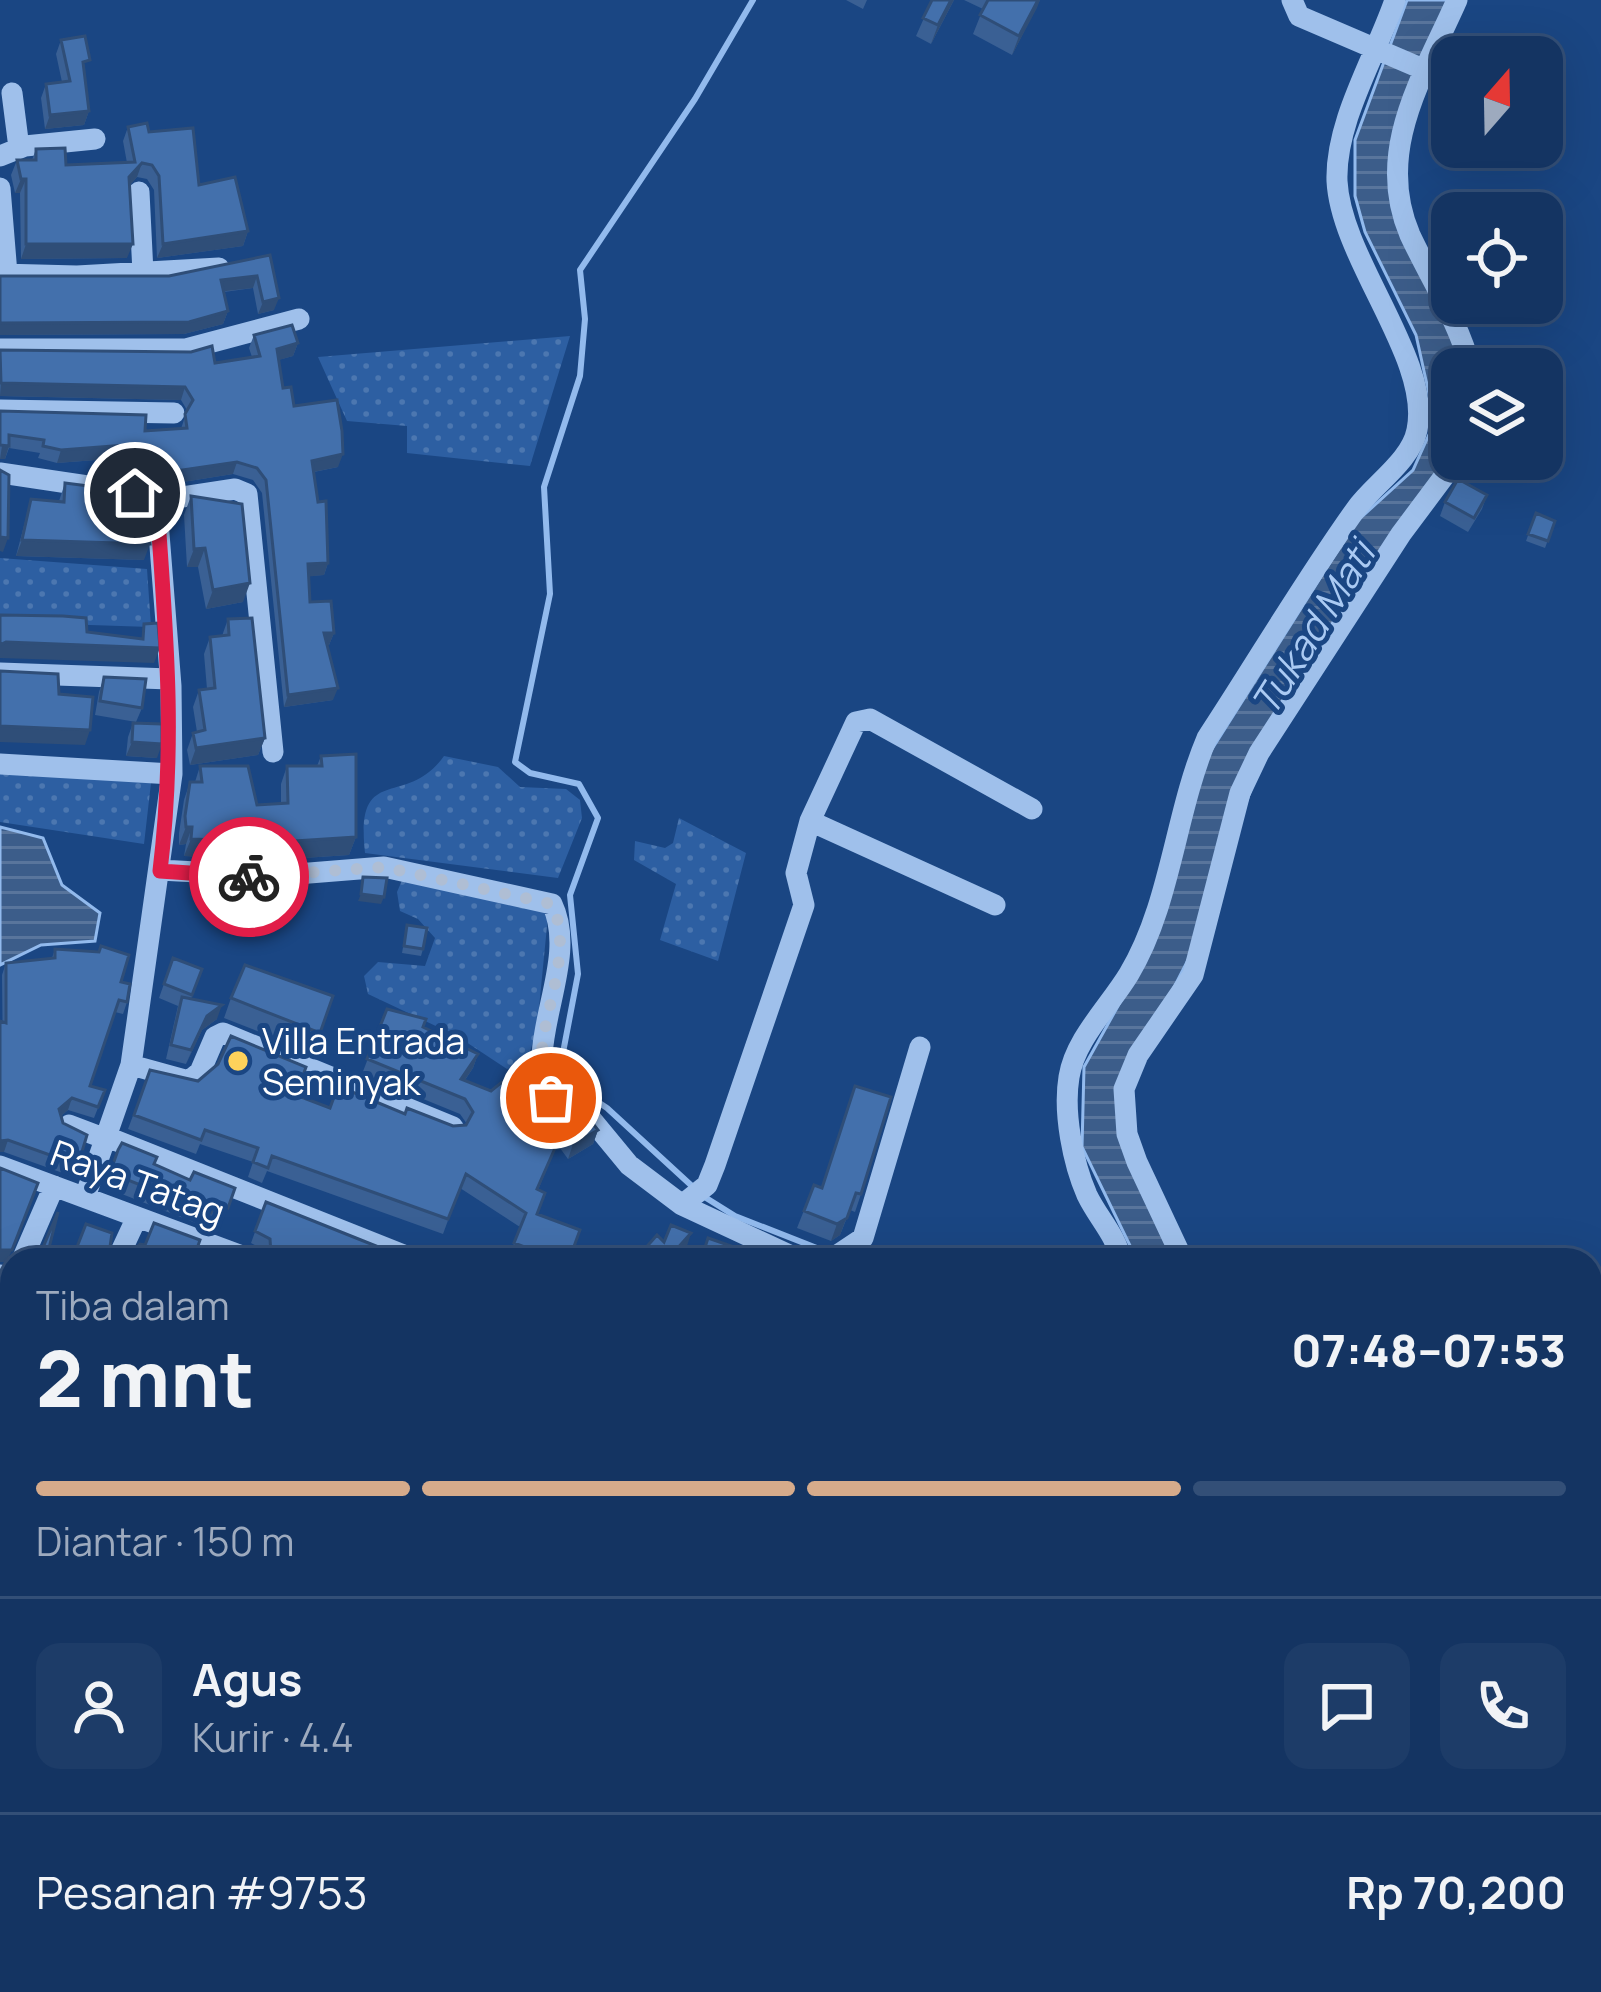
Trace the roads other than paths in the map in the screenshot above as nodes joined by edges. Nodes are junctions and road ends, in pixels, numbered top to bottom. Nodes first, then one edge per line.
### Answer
1 (1292, 0) edge
2 (1395, 0) edge
3 (1457, 0) edge
4 (1381, 51) junction
5 (1423, 69) junction
6 (12, 93) dead end
7 (95, 139) dead end
8 (10, 152) edge
9 (0, 188) edge
10 (139, 192) dead end
11 (234, 264) edge
12 (143, 273) junction
13 (4, 274) edge
14 (299, 319) dead end
15 (1466, 348) edge
16 (0, 349) edge
17 (0, 410) edge
18 (174, 412) dead end
19 (0, 473) edge
20 (1441, 480) edge
21 (150, 502) junction
22 (0, 674) edge
23 (170, 679) junction
24 (273, 752) dead end
25 (0, 764) edge
26 (172, 774) junction
27 (1032, 808) dead end
28 (810, 821) junction
29 (160, 871) junction
30 (995, 905) dead end
31 (920, 1047) dead end
32 (131, 1065) junction
33 (69, 1124) edge
34 (453, 1126) edge
35 (107, 1138) junction
36 (0, 1166) edge
37 (53, 1186) junction
38 (694, 1196) junction
39 (85, 1197) junction
40 (137, 1216) junction
41 (27, 1248) edge
42 (122, 1248) edge
43 (203, 1248) edge
44 (386, 1248) edge
45 (780, 1248) edge
46 (851, 1248) edge
47 (1115, 1248) edge
48 (1177, 1248) edge

1 - 4 street
2 - 4 street
3 - 5 street
4 - 5 street
4 - 47 street
5 - 15 street
6 - 8 street
7 - 8 street
9 - 13 street
10 - 12 street
11 - 12 street
12 - 13 street
14 - 16 street
17 - 18 street
19 - 21 street
20 - 48 street
21 - 23 street
21 - 24 street
22 - 23 street
23 - 26 street
25 - 26 street
26 - 29 street
27 - 28 street
28 - 30 street
28 - 38 street
29 - 32 street
29 - 38 street
31 - 46 street
32 - 34 street
32 - 35 street
33 - 35 street
35 - 39 street
35 - 44 street
36 - 37 street, Raya Tatag
37 - 39 street, Raya Tatag
37 - 41 street
38 - 45 street
39 - 40 street, Raya Tatag
40 - 42 street
40 - 43 street, Raya Tatag

